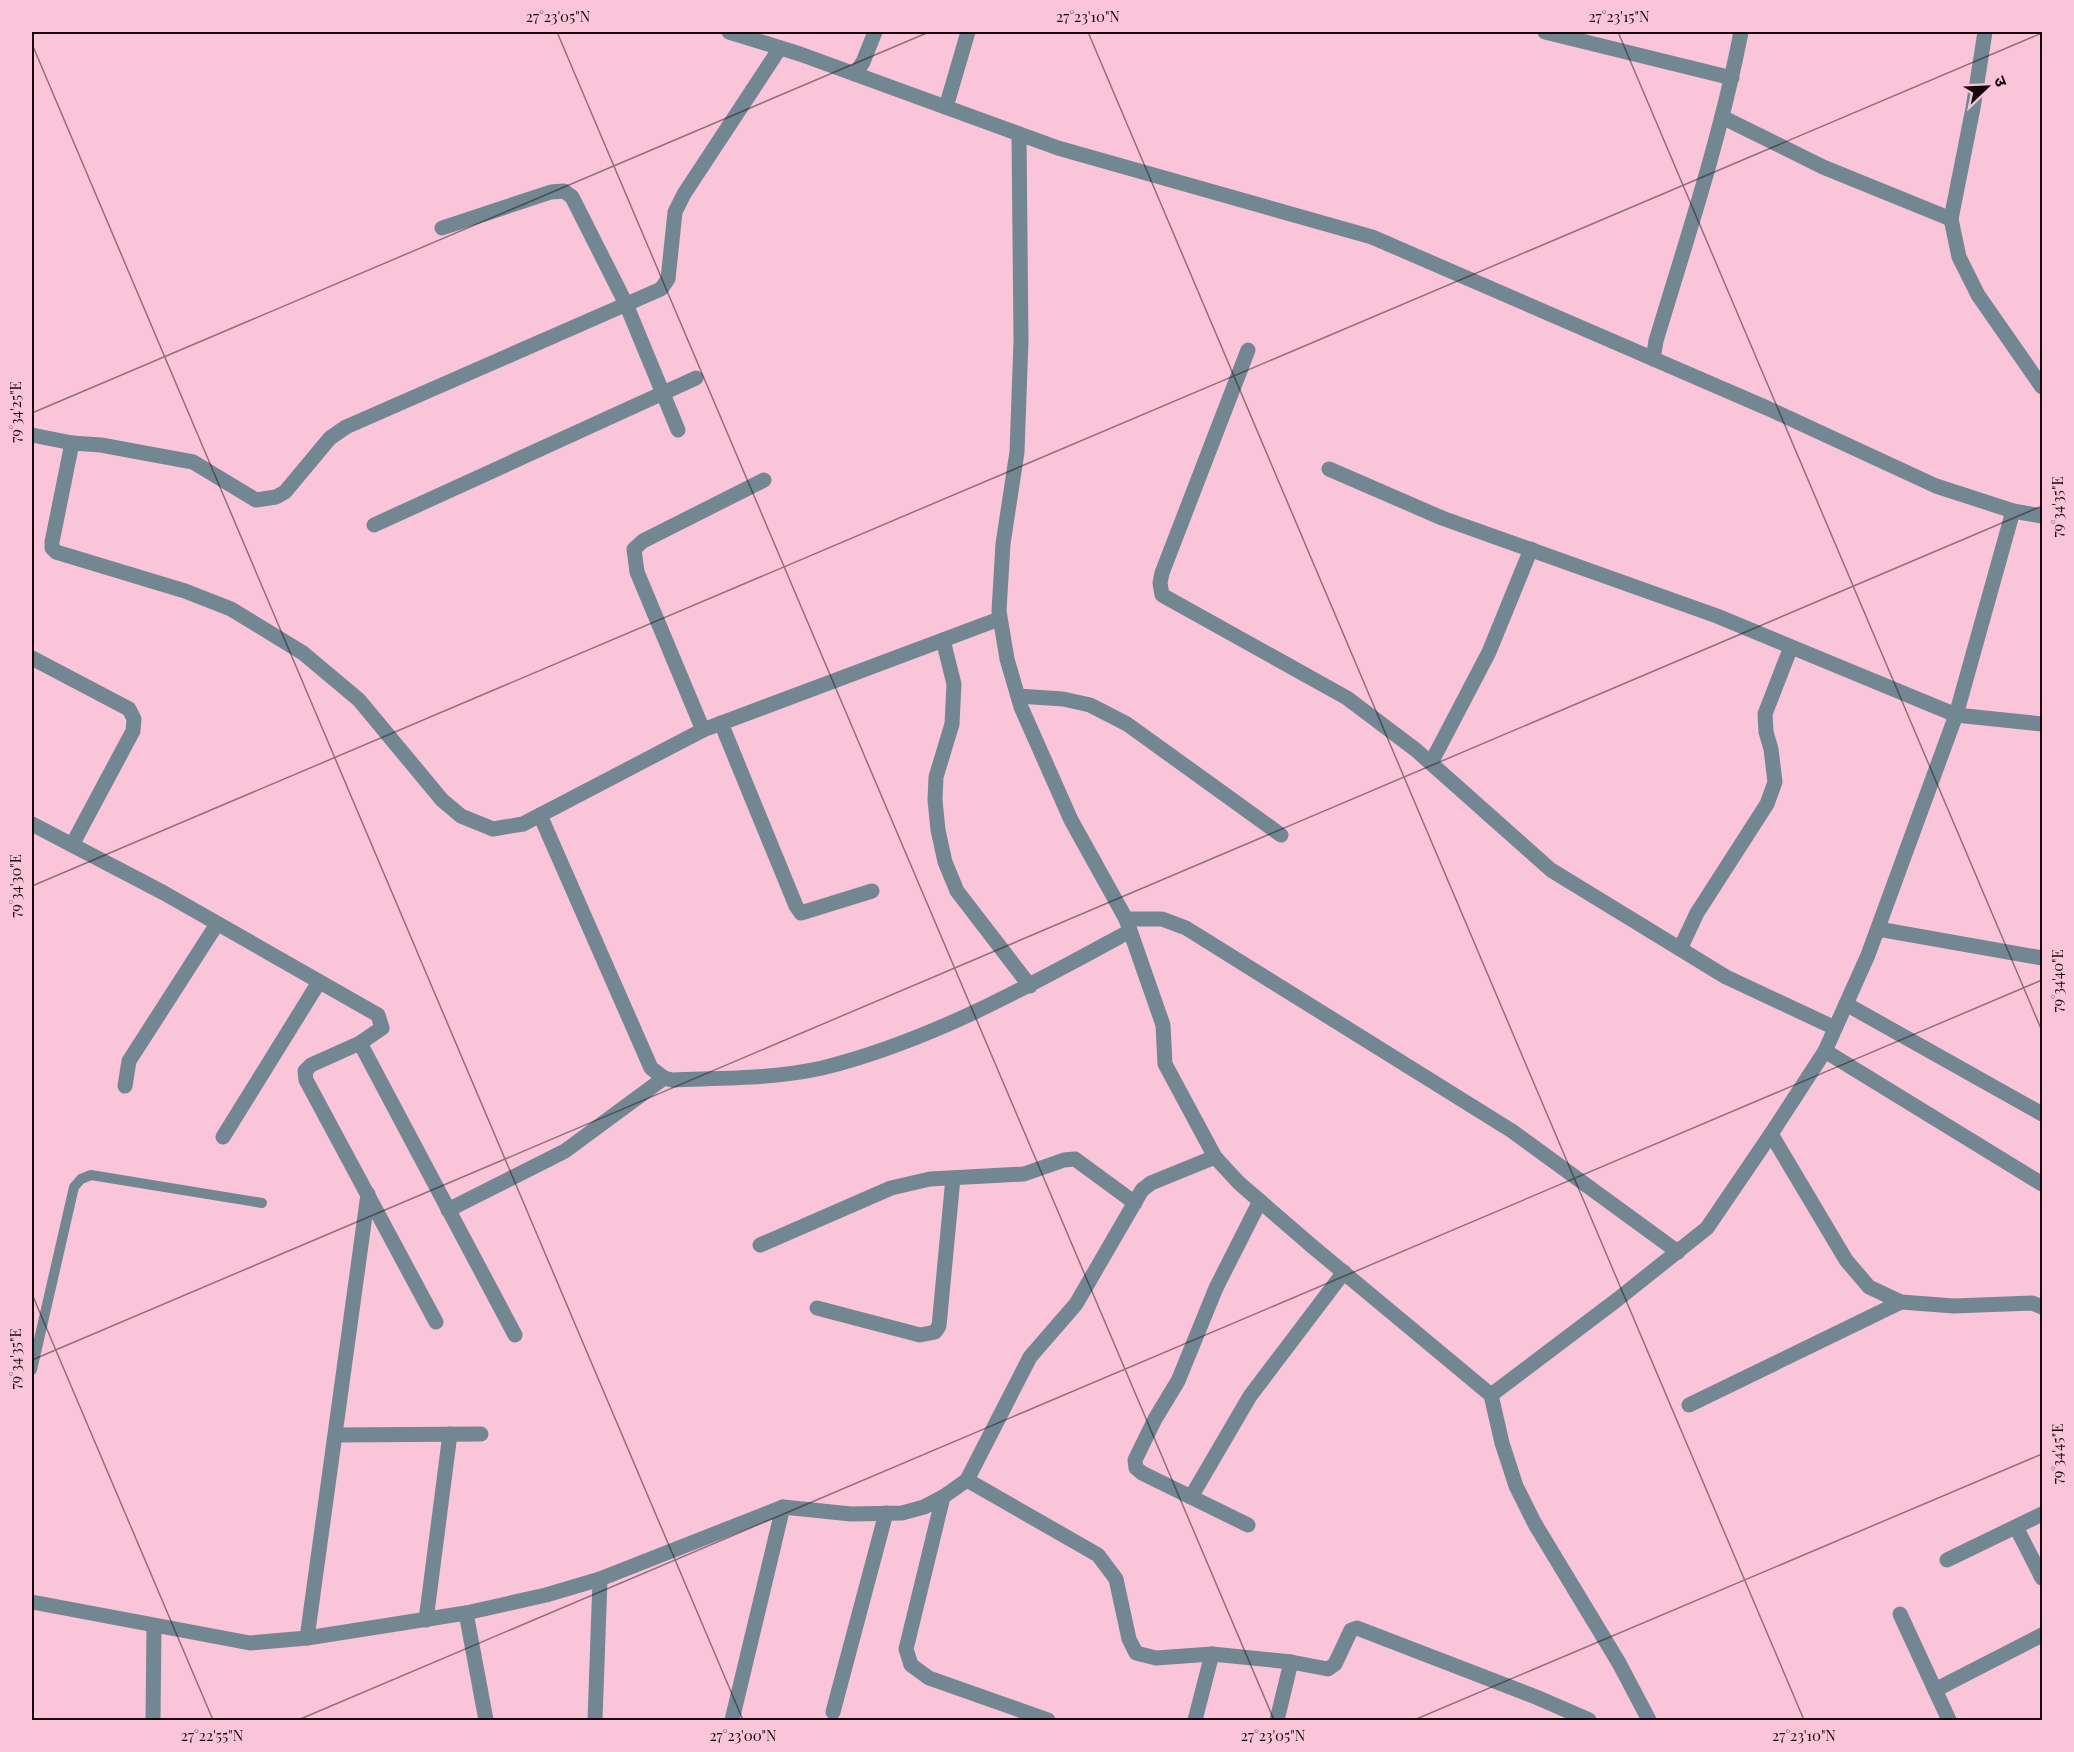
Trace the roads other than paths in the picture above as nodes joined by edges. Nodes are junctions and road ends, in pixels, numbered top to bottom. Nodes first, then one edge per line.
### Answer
1 (729, 32) edge
2 (875, 32) edge
3 (968, 32) edge
4 (1545, 32) edge
5 (1741, 32) edge
6 (1984, 32) edge
7 (780, 48) junction
8 (855, 74) junction
9 (1732, 78) junction
10 (946, 107) junction
11 (1722, 117) junction
12 (1018, 134) junction
13 (1951, 219) junction
14 (442, 228) dead end
15 (626, 304) junction
16 (1248, 350) dead end
17 (1653, 359) junction
18 (696, 378) dead end
19 (2040, 379) edge
20 (663, 394) junction
21 (678, 430) dead end
22 (32, 435) edge
23 (72, 442) junction
24 (1329, 469) dead end
25 (764, 480) dead end
26 (2013, 511) junction
27 (2043, 516) edge
28 (374, 525) dead end
29 (1531, 549) junction
30 (999, 619) junction
31 (943, 640) junction
32 (1791, 647) junction
33 (32, 658) edge
34 (1018, 696) junction
35 (1956, 715) junction
36 (721, 723) junction
37 (2043, 724) edge
38 (703, 730) junction
39 (1431, 763) junction
40 (540, 815) junction
41 (32, 824) edge
42 (1281, 836) dead end
43 (72, 845) junction
44 (872, 891) dead end
45 (217, 924) junction
46 (1128, 925) junction
47 (1878, 929) junction
48 (1680, 949) junction
49 (2043, 958) edge
50 (319, 982) junction
51 (1030, 986) junction
52 (1846, 1004) junction
53 (1835, 1028) junction
54 (360, 1043) junction
55 (1825, 1051) junction
56 (664, 1078) junction
57 (125, 1086) dead end
58 (2043, 1114) edge
59 (1772, 1134) junction
60 (223, 1137) dead end
61 (1215, 1157) junction
62 (953, 1178) junction
63 (2043, 1184) edge
64 (368, 1194) junction
65 (1260, 1201) junction
66 (262, 1203) dead end
67 (1135, 1203) junction
68 (448, 1210) junction
69 (760, 1245) dead end
70 (1678, 1251) junction
71 (1344, 1272) junction
72 (1901, 1302) junction
73 (2043, 1307) edge
74 (817, 1308) dead end
75 (436, 1322) dead end
76 (515, 1335) dead end
77 (32, 1370) edge
78 (1491, 1395) junction
79 (1689, 1405) dead end
80 (450, 1434) junction
81 (481, 1434) dead end
82 (336, 1435) junction
83 (967, 1480) junction
84 (943, 1497) junction
85 (1191, 1497) junction
86 (783, 1507) junction
87 (886, 1513) junction
88 (2043, 1514) edge
89 (1248, 1525) dead end
90 (2016, 1527) junction
91 (1947, 1560) dead end
92 (2043, 1578) edge
93 (600, 1579) junction
94 (32, 1602) edge
95 (466, 1613) junction
96 (1900, 1614) dead end
97 (426, 1620) junction
98 (154, 1626) junction
99 (2043, 1635) edge
100 (307, 1638) junction
101 (1212, 1654) junction
102 (1291, 1662) junction
103 (1935, 1690) junction
104 (833, 1712) dead end
105 (153, 1720) edge
106 (486, 1720) edge
107 (595, 1720) edge
108 (732, 1720) edge
109 (1048, 1720) edge
110 (1195, 1720) edge
111 (1277, 1720) edge
112 (1589, 1720) edge
113 (1649, 1720) edge
114 (1949, 1720) edge

1 - 7 street
2 - 8 street
3 - 10 street
4 - 9 street
5 - 9 street
6 - 13 street
7 - 8 street
7 - 15 street
8 - 10 street
9 - 11 street
10 - 12 street
11 - 13 street
11 - 17 street
12 - 17 street
12 - 30 street
13 - 19 street
14 - 15 street
15 - 20 street
15 - 23 street
16 - 39 street
17 - 26 street
18 - 20 street
20 - 21 street
20 - 28 street
22 - 23 street
23 - 40 street
24 - 29 street
25 - 38 street
26 - 27 street
26 - 35 street
29 - 32 street
29 - 39 street
30 - 31 street
30 - 34 street
31 - 36 street
31 - 51 street
32 - 35 street
32 - 48 street
33 - 43 street
34 - 42 street
34 - 46 street
35 - 37 street
35 - 47 street
36 - 38 street
36 - 44 street
38 - 40 street
39 - 48 street
40 - 56 street
41 - 43 street
43 - 45 street
45 - 50 street
45 - 57 street
46 - 51 street
46 - 61 street
46 - 70 street
47 - 49 street
47 - 52 street
48 - 53 street
50 - 54 street
50 - 60 street
51 - 56 street
52 - 53 street
52 - 58 street
53 - 55 street
54 - 64 street
54 - 68 street
55 - 59 street
55 - 63 street
56 - 68 street
59 - 70 street
59 - 72 street
61 - 65 street
61 - 67 street
62 - 67 street
62 - 69 street
62 - 74 street
64 - 75 street
64 - 82 street
65 - 71 street
65 - 85 street
66 - 77 lane
67 - 83 street
68 - 76 street
70 - 78 street
71 - 78 street
71 - 85 street
72 - 73 street
72 - 79 street
78 - 113 street
80 - 81 street
80 - 82 street
80 - 97 street
82 - 100 street
83 - 84 street
83 - 101 street
84 - 87 street
84 - 109 street
85 - 89 street
86 - 87 street
86 - 93 street
86 - 108 street
87 - 104 street
88 - 90 street
90 - 91 street
90 - 92 street
93 - 95 street
93 - 107 street
94 - 98 street
95 - 97 street
95 - 106 street
96 - 103 street
97 - 100 street
98 - 100 street
98 - 105 street
99 - 103 street
101 - 102 street
101 - 110 street
102 - 111 street
102 - 112 street
103 - 114 street

